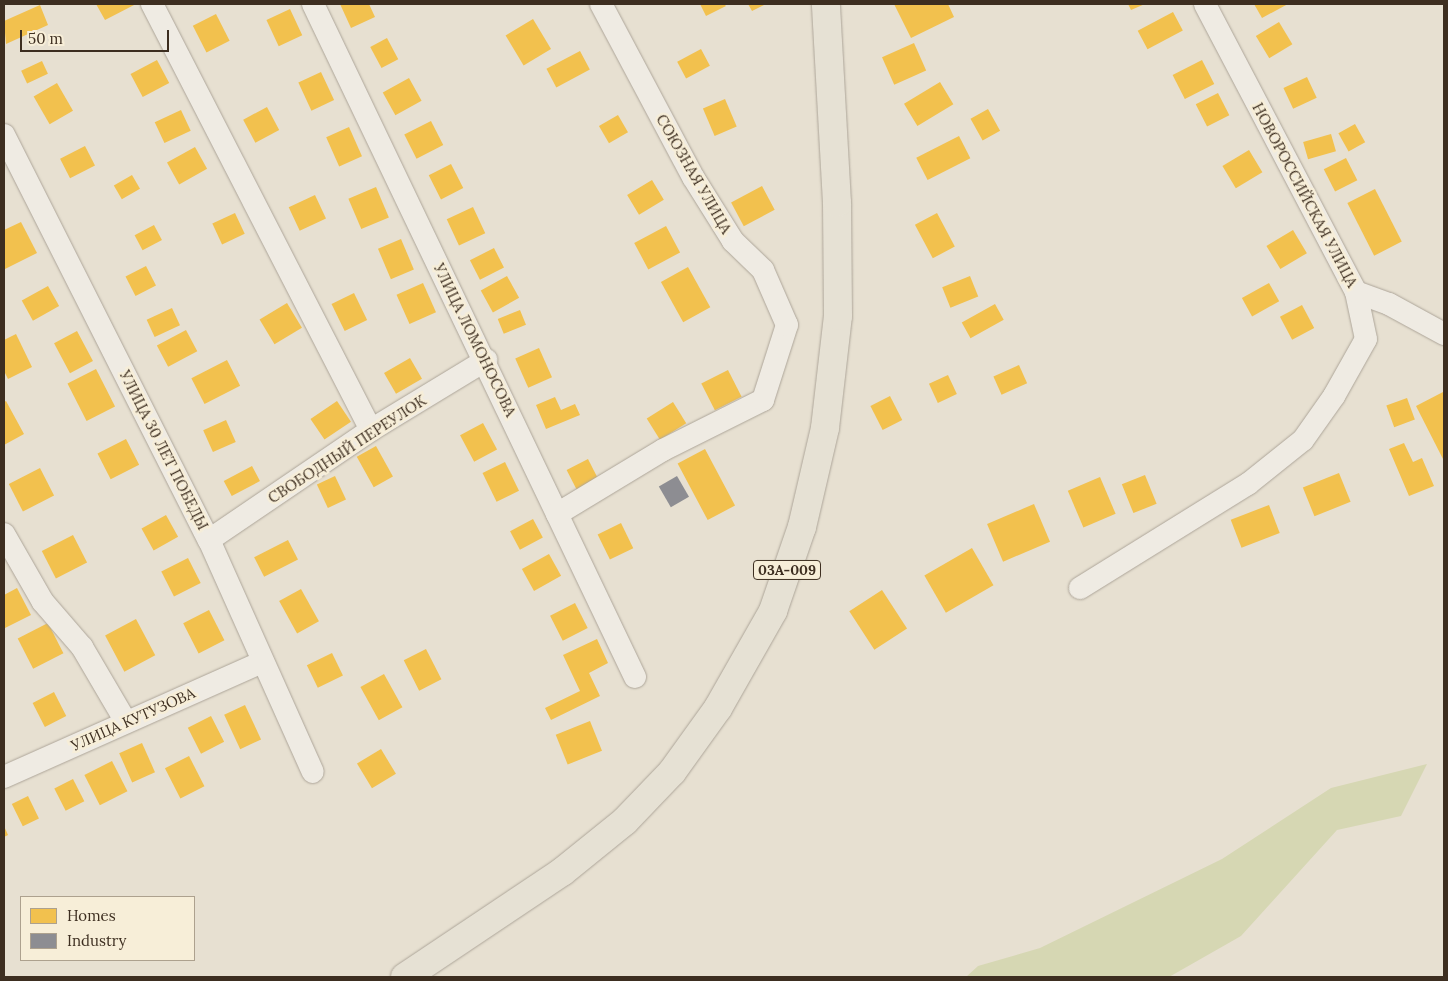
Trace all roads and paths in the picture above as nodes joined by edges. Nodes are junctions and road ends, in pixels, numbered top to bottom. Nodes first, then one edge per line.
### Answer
1 (152, 4) edge
2 (313, 4) edge
3 (601, 4) edge
4 (826, 4) edge
5 (1205, 4) edge
6 (4, 134) edge
7 (1356, 292) junction
8 (1444, 334) edge
9 (486, 360) junction
10 (372, 430) junction
11 (557, 514) junction
12 (4, 534) edge
13 (209, 540) junction
14 (1080, 588) dead end
15 (262, 662) junction
16 (636, 677) dead end
17 (126, 722) junction
18 (313, 772) dead end
19 (4, 777) edge
20 (405, 977) edge

1 - 10 street
2 - 9 street, УЛИЦА ЛОМОНОСОВА
3 - 11 street, СОЮЗНАЯ УЛИЦА
4 - 20 main road, 03А-009
5 - 7 street, НОВОРОССИЙСКАЯ УЛИЦА
6 - 13 street, УЛИЦА 30 ЛЕТ ПОБЕДЫ
7 - 8 street
7 - 14 street, НОВОРОССИЙСКАЯ УЛИЦА
9 - 10 street, СВОБОДНЫЙ ПЕРЕУЛОК
9 - 11 street, УЛИЦА ЛОМОНОСОВА
10 - 13 street, СВОБОДНЫЙ ПЕРЕУЛОК
11 - 16 street, УЛИЦА ЛОМОНОСОВА
12 - 17 street
13 - 15 street, УЛИЦА 30 ЛЕТ ПОБЕДЫ
15 - 17 street, УЛИЦА КУТУЗОВА
15 - 18 street, УЛИЦА 30 ЛЕТ ПОБЕДЫ
17 - 19 street, УЛИЦА КУТУЗОВА

